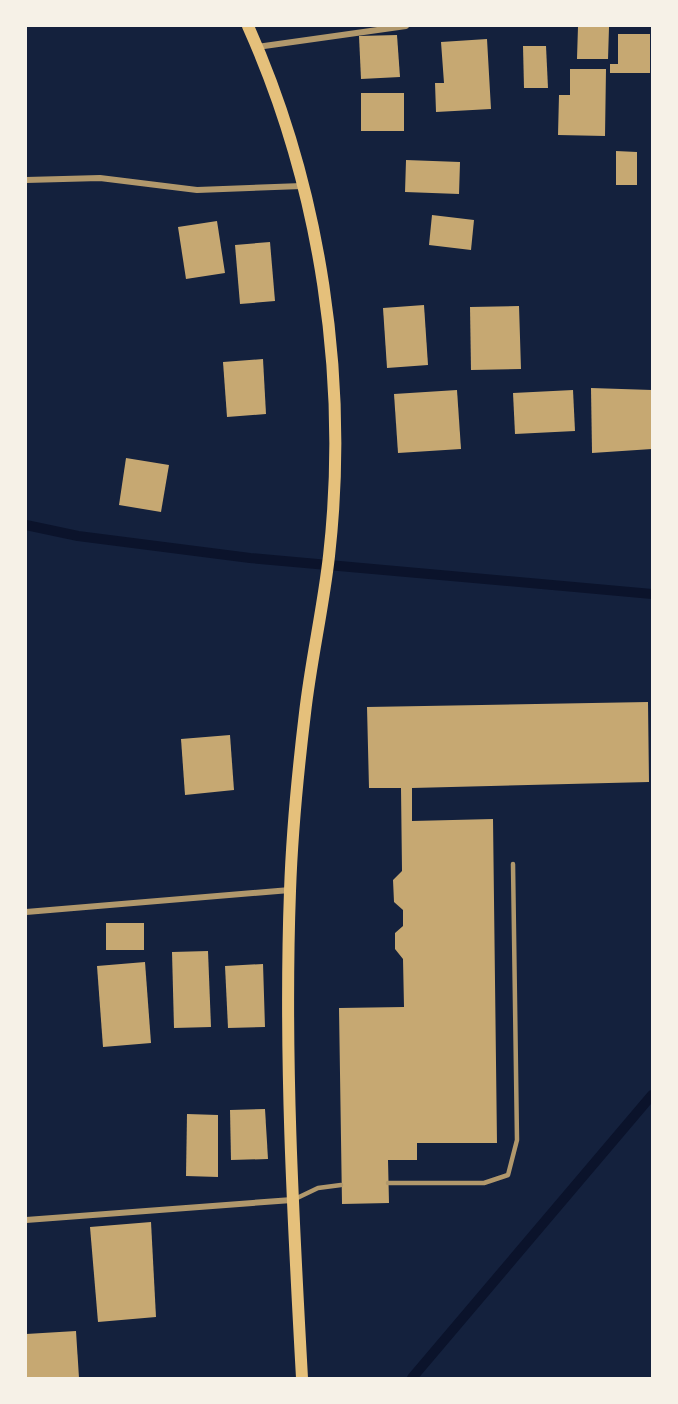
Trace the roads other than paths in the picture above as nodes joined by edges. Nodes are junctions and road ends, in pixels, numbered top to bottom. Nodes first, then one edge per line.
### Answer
1 (248, 26) edge
2 (406, 26) edge
3 (257, 47) junction
4 (26, 180) edge
5 (302, 186) junction
6 (513, 864) dead end
7 (290, 890) junction
8 (26, 912) edge
9 (388, 1184) dead end
10 (341, 1185) dead end
11 (292, 1200) junction
12 (26, 1221) edge
13 (302, 1378) edge

1 - 3 main road
2 - 3 street
3 - 5 main road
4 - 5 street
5 - 7 main road
6 - 9 lane
7 - 8 street
7 - 11 main road
10 - 11 lane
11 - 12 street
11 - 13 main road

